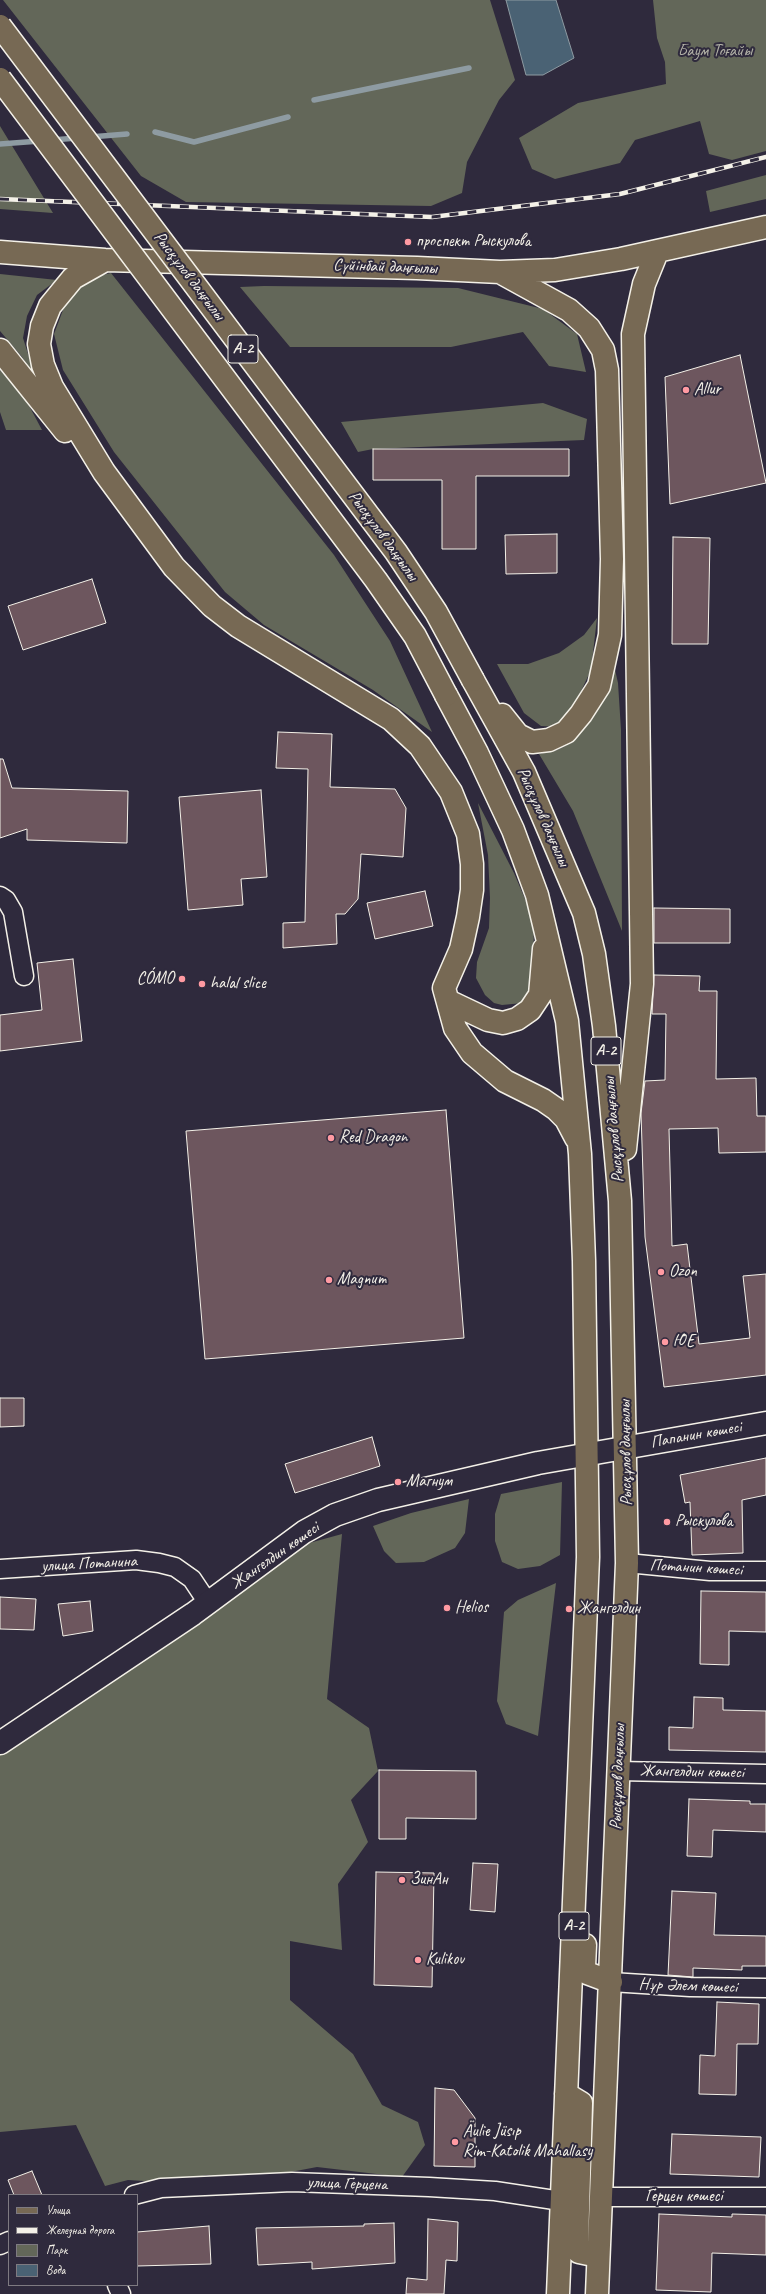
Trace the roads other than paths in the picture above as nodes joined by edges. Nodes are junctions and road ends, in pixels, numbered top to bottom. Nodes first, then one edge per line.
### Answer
1 (0, 26) edge
2 (0, 79) edge
3 (766, 227) edge
4 (0, 252) edge
5 (657, 252) junction
6 (105, 260) junction
7 (500, 272) junction
8 (0, 350) edge
9 (104, 472) junction
10 (611, 496) junction
11 (636, 496) junction
12 (473, 680) junction
13 (0, 896) edge
14 (545, 926) junction
15 (24, 976) dead end
16 (448, 1001) junction
17 (579, 1143) junction
18 (620, 1202) junction
19 (766, 1423) edge
20 (626, 1448) junction
21 (588, 1454) junction
22 (627, 1563) junction
23 (0, 1569) edge
24 (766, 1571) edge
25 (208, 1603) junction
26 (0, 1743) edge
27 (618, 1772) junction
28 (766, 1774) edge
29 (578, 1815) junction
30 (611, 1982) junction
31 (766, 1988) edge
32 (566, 2094) junction
33 (138, 2194) edge
34 (601, 2197) junction
35 (766, 2197) edge
36 (561, 2201) junction
37 (598, 2256) junction
38 (558, 2294) edge
39 (597, 2294) edge

1 - 12 main road, Рысқұлов даңғылы / A-2, bridge
2 - 14 main road, Рысқұлов даңғылы / A-2, bridge
3 - 5 main road, Сүйінбай даңғылы
4 - 6 main road, Сүйінбай даңғылы
5 - 7 main road, Сүйінбай даңғылы
5 - 11 main road
6 - 7 main road, Сүйінбай даңғылы
6 - 9 main road
7 - 10 main road
8 - 9 main road
9 - 16 main road
10 - 11 main road
10 - 12 main road
11 - 18 main road
12 - 18 main road, Рысқұлов даңғылы / A-2
13 - 15 street
14 - 16 main road
14 - 17 main road, Рысқұлов даңғылы
16 - 17 main road
17 - 21 main road, Рысқұлов даңғылы
18 - 20 main road, Рысқұлов даңғылы / A-2
19 - 20 main road, Папанин көшесі
20 - 21 main road, Папанин көшесі
20 - 22 main road, Рысқұлов даңғылы / A-2
21 - 25 main road, Жангелдин көшесі
21 - 29 main road, Рысқұлов даңғылы / A-2
22 - 24 street, Потанин көшесі
22 - 27 main road, Рысқұлов даңғылы / A-2
23 - 25 street, улица Потанина
25 - 26 main road, Жангелдин көшесі
27 - 28 street, Жангелдин көшесі
27 - 30 main road, Рысқұлов даңғылы / A-2
29 - 30 main road
29 - 32 main road, Рысқұлов даңғылы / A-2
30 - 31 street, Нұр Әлем көшесі
30 - 34 main road, Рысқұлов даңғылы / A-2
32 - 36 main road, Рысқұлов даңғылы / A-2
32 - 37 main road
33 - 36 street, улица Герцена
34 - 35 street, Герцен көшесі
34 - 37 main road, Рысқұлов даңғылы / A-2
36 - 38 main road, Рысқұлов даңғылы / A-2
37 - 39 main road, Рысқұлов даңғылы / A-2

